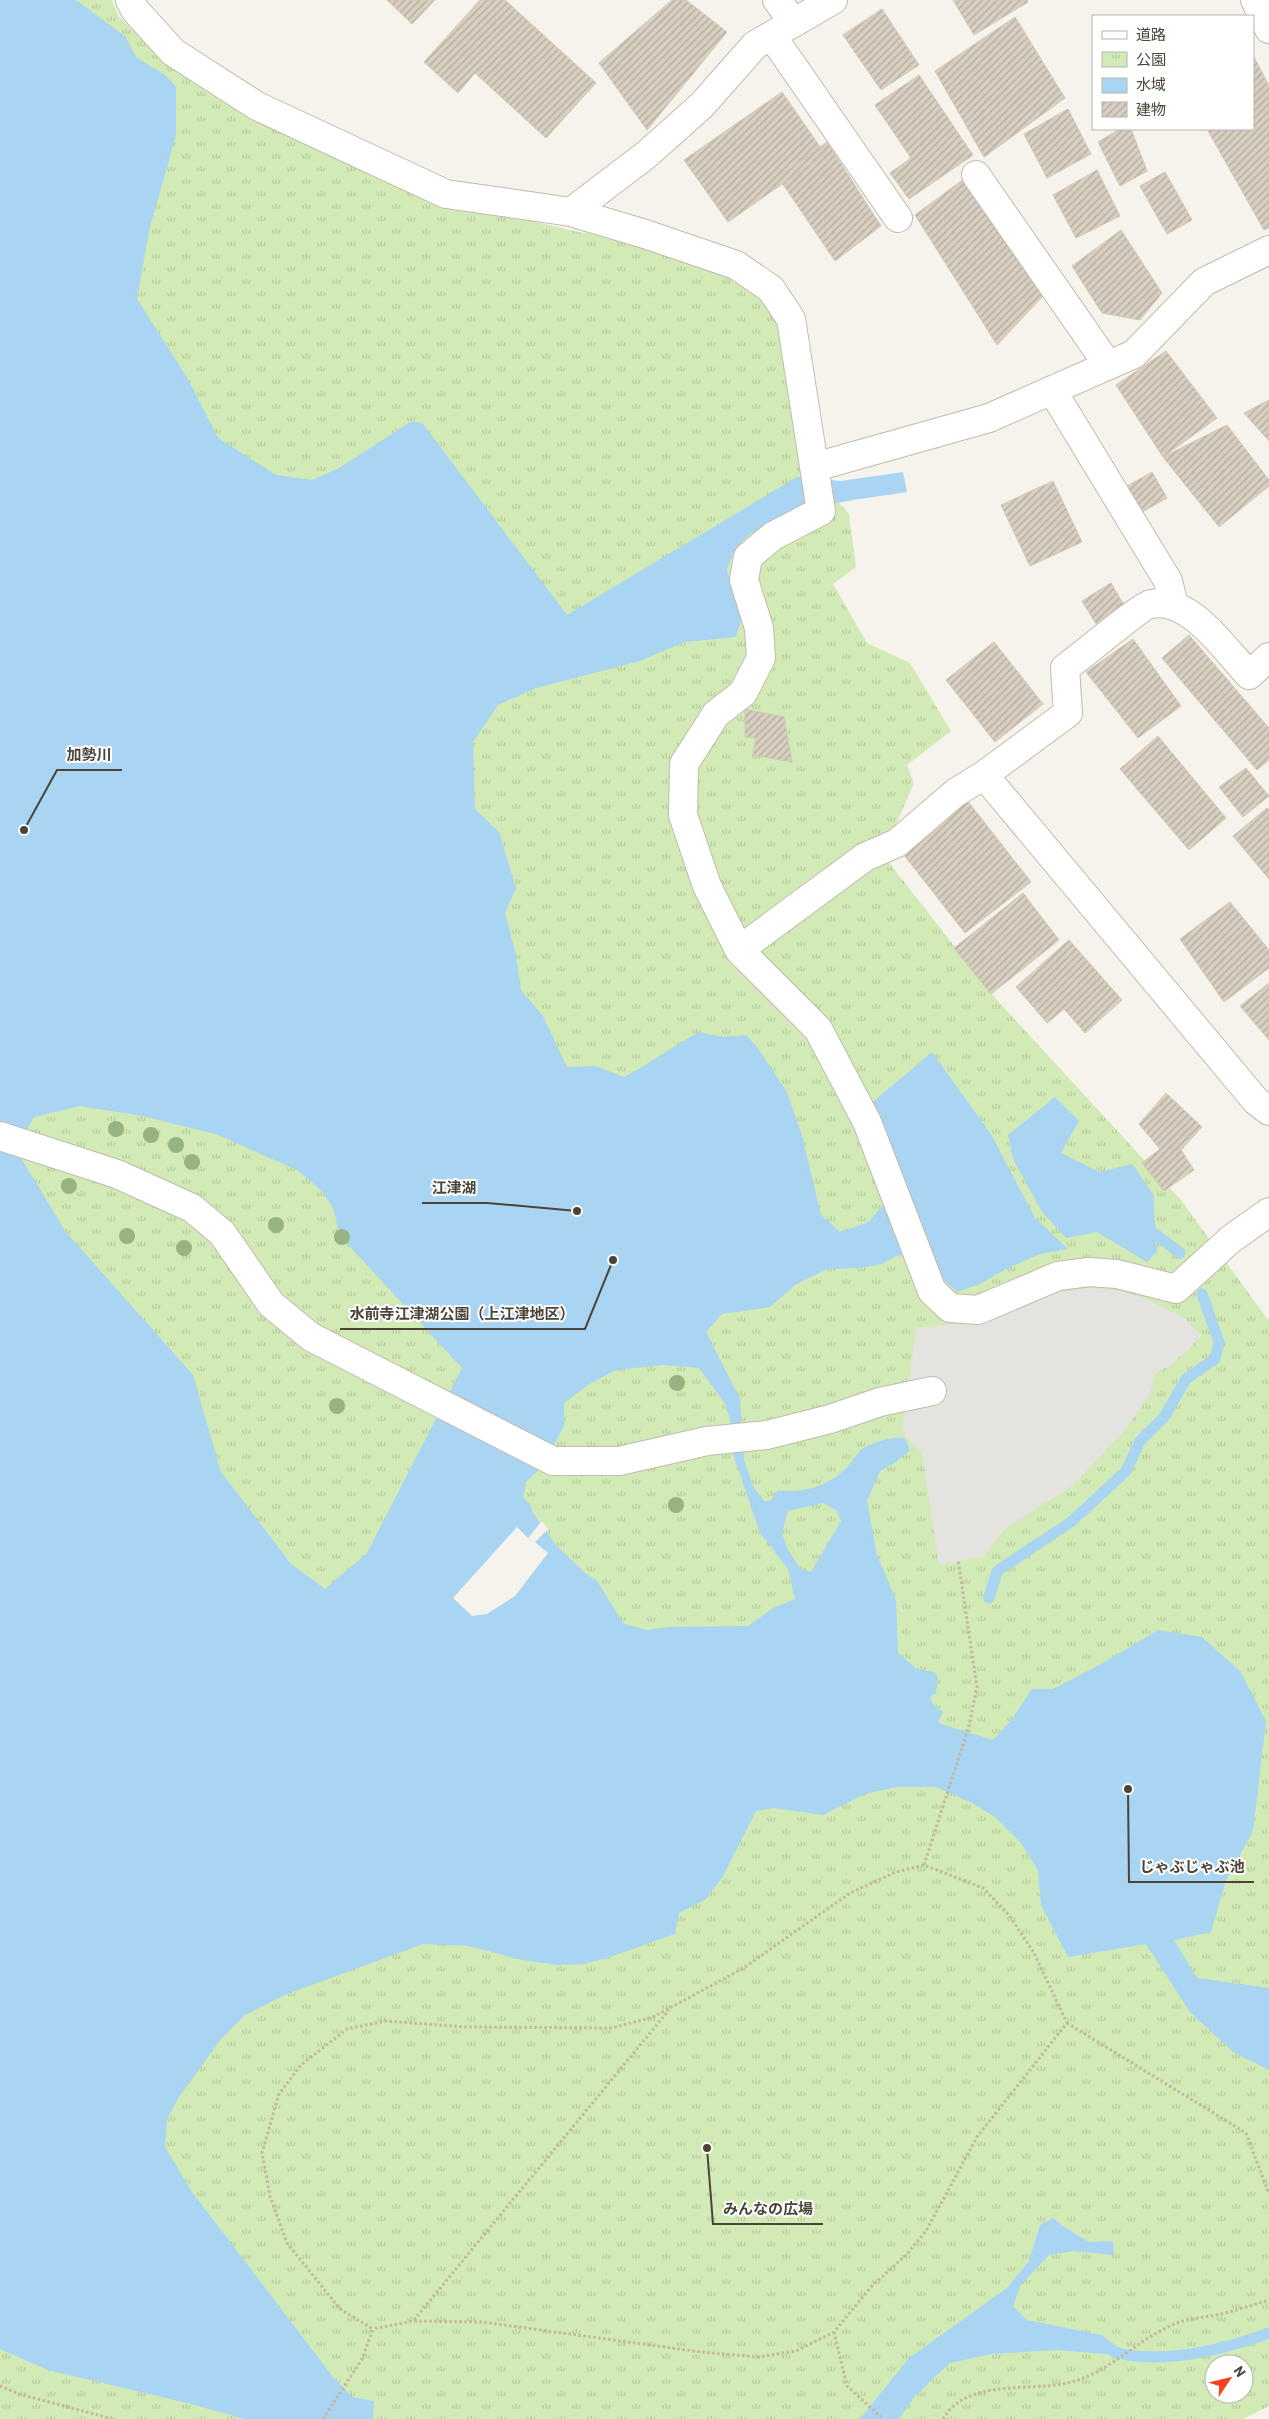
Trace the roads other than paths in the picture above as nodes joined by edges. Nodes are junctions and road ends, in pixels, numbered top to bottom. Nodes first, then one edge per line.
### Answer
1 (130, 0) edge
2 (777, 0) edge
3 (833, 0) edge
4 (1255, 0) edge
5 (783, 29) junction
6 (1269, 29) edge
7 (976, 175) dead end
8 (571, 212) junction
9 (898, 218) dead end
10 (1269, 250) edge
11 (1108, 365) junction
12 (1052, 390) junction
13 (816, 473) junction
14 (1174, 605) junction
15 (1269, 657) edge
16 (984, 775) junction
17 (740, 950) junction
18 (1269, 1111) edge
19 (0, 1136) edge
20 (1269, 1212) edge
21 (932, 1391) dead end

1 - 8 street
2 - 5 street
3 - 5 street
4 - 6 street
5 - 8 street
5 - 9 street
7 - 11 street
8 - 13 street
10 - 11 street
11 - 12 street
12 - 13 street
12 - 14 street
13 - 17 street
14 - 15 street
14 - 16 street
16 - 17 street
16 - 18 street
17 - 20 street
19 - 21 street

